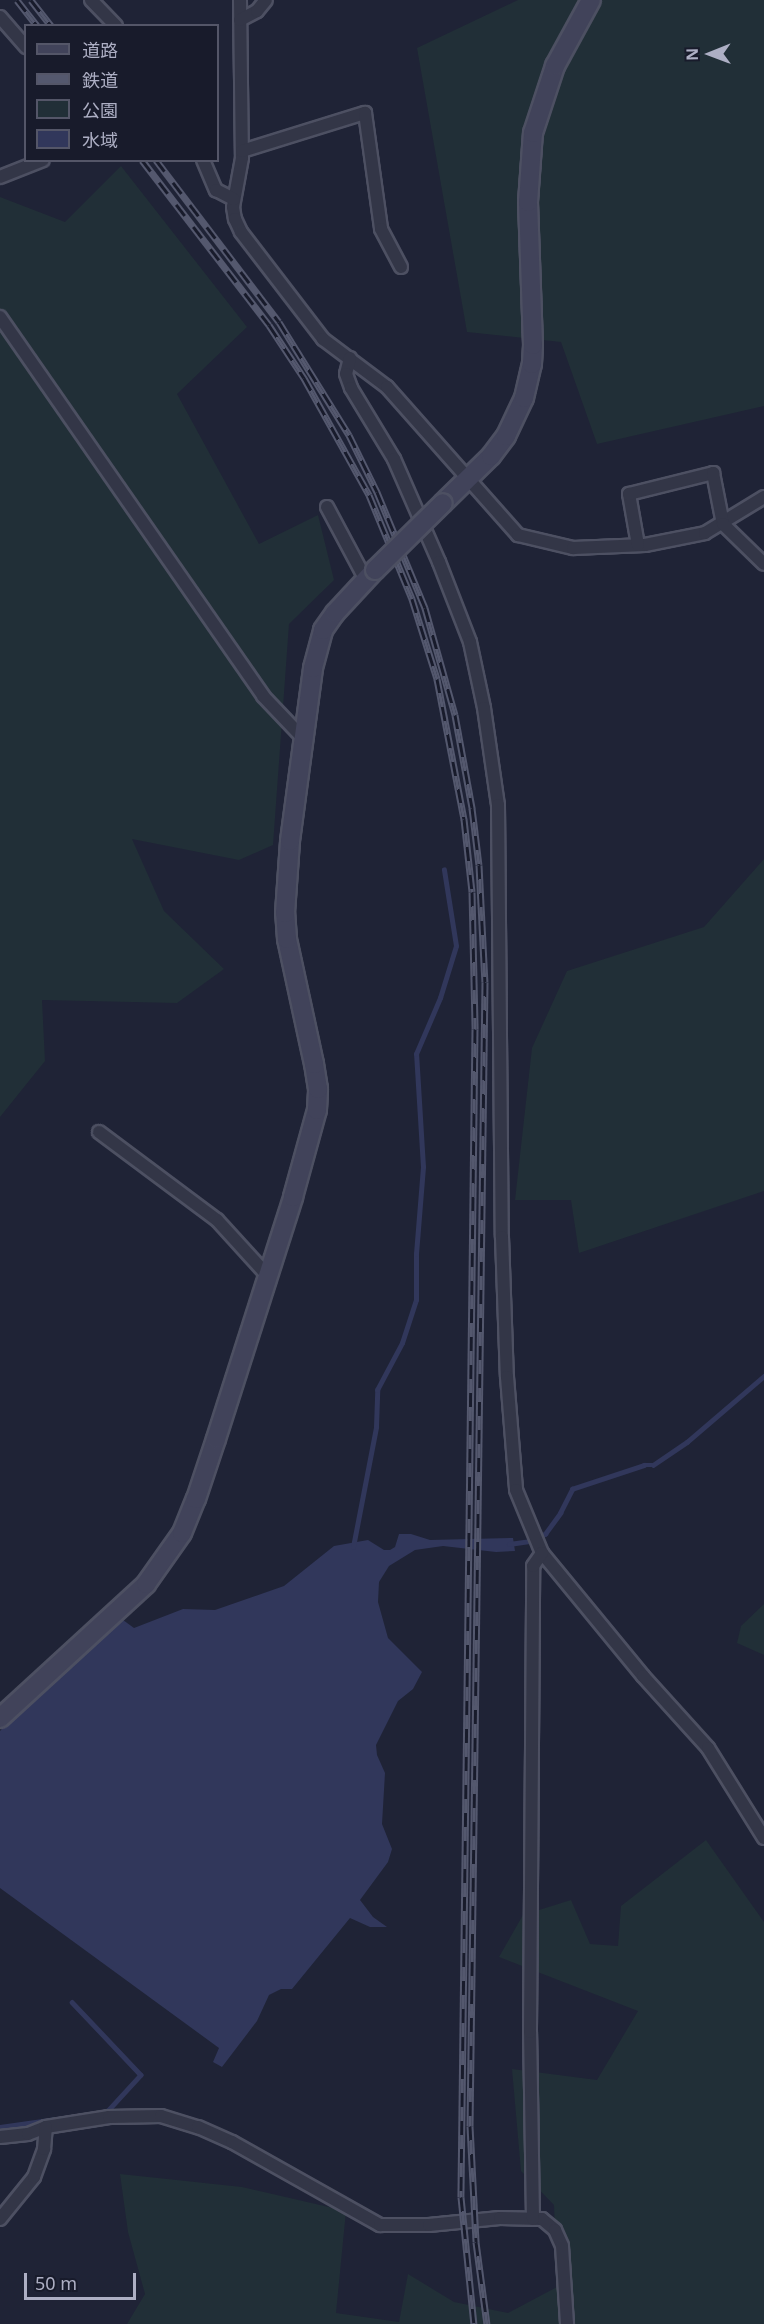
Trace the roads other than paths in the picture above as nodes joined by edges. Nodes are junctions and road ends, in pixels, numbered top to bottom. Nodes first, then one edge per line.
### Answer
1 (91, 0) edge
2 (240, 0) edge
3 (266, 0) edge
4 (591, 0) edge
5 (0, 17) edge
6 (240, 20) junction
7 (114, 24) edge
8 (24, 45) edge
9 (242, 151) junction
10 (38, 162) edge
11 (204, 162) edge
12 (0, 177) edge
13 (234, 199) junction
14 (401, 267) dead end
15 (0, 317) edge
16 (350, 358) junction
17 (468, 477) junction
18 (764, 497) edge
19 (327, 507) dead end
20 (723, 524) junction
21 (638, 545) junction
22 (764, 564) edge
23 (370, 575) junction
24 (304, 739) junction
25 (99, 1132) dead end
26 (268, 1275) junction
27 (542, 1553) junction
28 (0, 1718) edge
29 (764, 1838) edge
30 (46, 2127) junction
31 (0, 2137) edge
32 (0, 2219) edge
33 (533, 2219) junction
34 (567, 2324) edge

1 - 7 street
2 - 6 street
3 - 6 street
4 - 17 street
5 - 8 street
6 - 9 street
9 - 13 street
9 - 14 street
10 - 12 street
11 - 13 street
13 - 16 street
15 - 24 street
16 - 17 street
16 - 27 street
17 - 21 street
17 - 23 street, bridge
18 - 20 street
19 - 23 street
20 - 21 street
20 - 21 street
20 - 22 street
23 - 24 street
24 - 26 street
25 - 26 street
26 - 28 street
27 - 29 street
27 - 33 street
30 - 31 street
30 - 32 street
30 - 33 street
33 - 34 street

